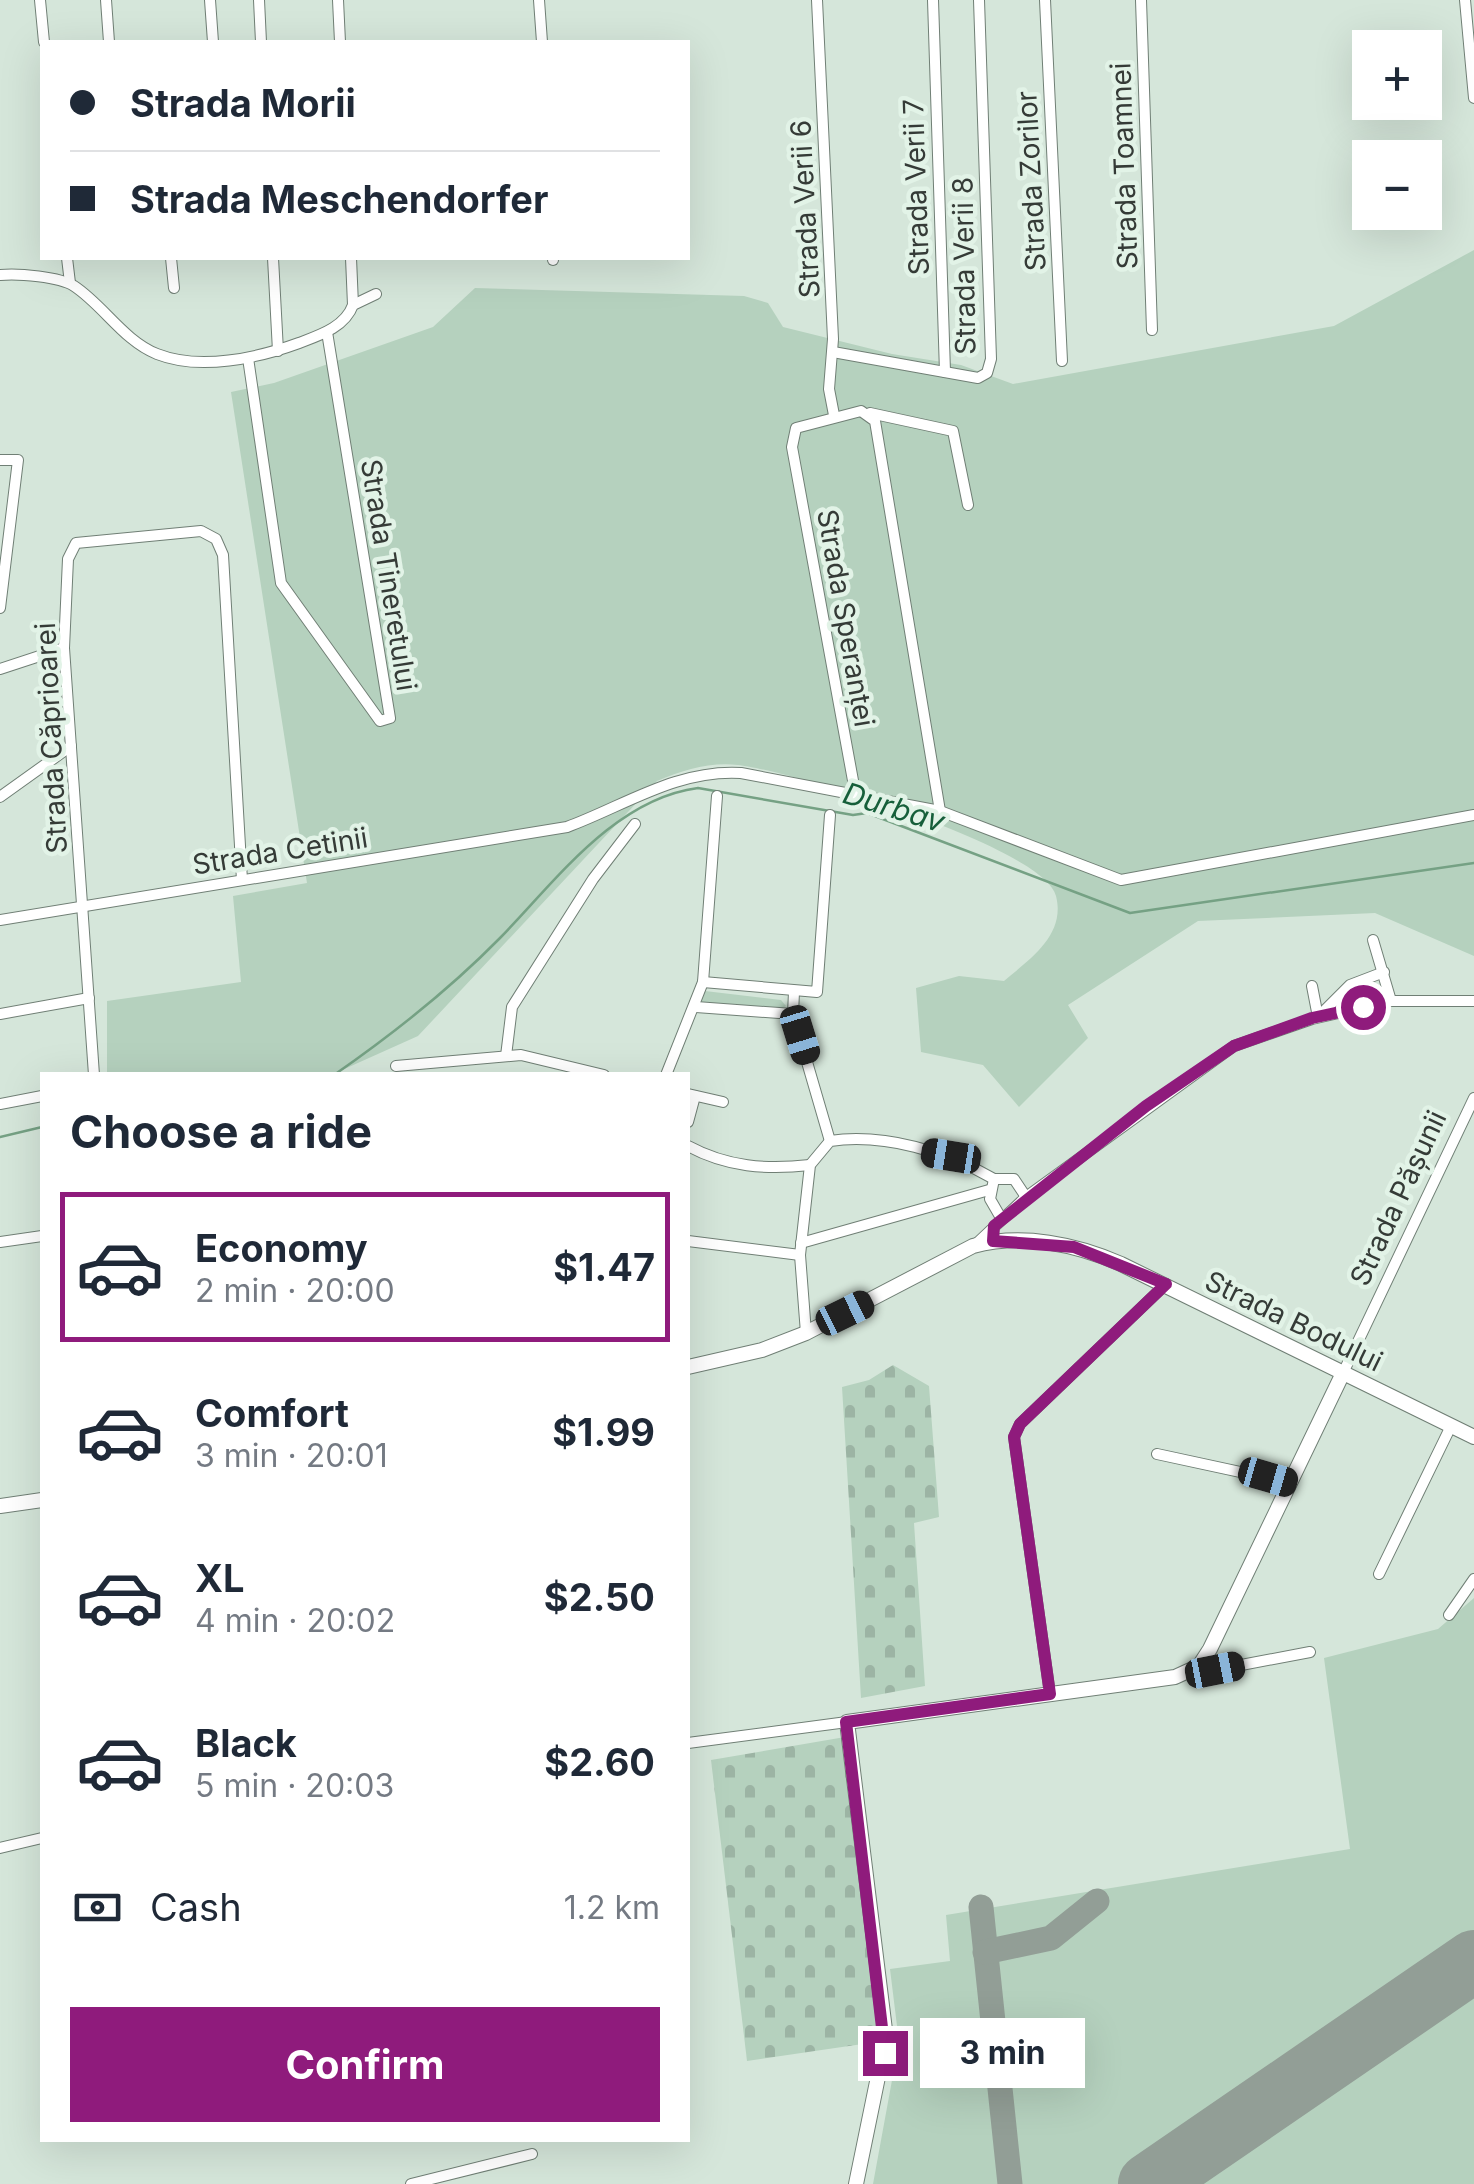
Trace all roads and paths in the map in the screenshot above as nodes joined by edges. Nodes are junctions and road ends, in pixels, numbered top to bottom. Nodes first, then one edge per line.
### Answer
1 (40, 0) edge
2 (106, 0) edge
3 (210, 0) edge
4 (259, 0) edge
5 (338, 0) edge
6 (540, 0) edge
7 (817, 0) edge
8 (933, 0) edge
9 (980, 0) edge
10 (1045, 0) edge
11 (1141, 0) edge
12 (1465, 0) edge
13 (44, 40) edge
14 (109, 40) edge
15 (213, 40) edge
16 (261, 40) edge
17 (340, 40) edge
18 (542, 40) edge
19 (1474, 98) edge
20 (67, 260) edge
21 (171, 260) edge
22 (273, 260) edge
23 (351, 260) edge
24 (0, 275) edge
25 (70, 283) junction
26 (174, 288) dead end
27 (376, 294) dead end
28 (353, 305) junction
29 (1152, 330) dead end
30 (327, 332) junction
31 (278, 351) junction
32 (833, 352) junction
33 (248, 358) junction
34 (1062, 360) dead end
35 (944, 372) junction
36 (869, 412) junction
37 (834, 415) junction
38 (0, 460) edge
39 (968, 506) dead end
40 (0, 608) edge
41 (64, 648) junction
42 (0, 669) edge
43 (72, 746) junction
44 (717, 796) dead end
45 (0, 797) edge
46 (856, 797) junction
47 (940, 811) junction
48 (830, 815) dead end
49 (1474, 815) edge
50 (635, 824) dead end
51 (242, 880) junction
52 (83, 904) junction
53 (0, 920) edge
54 (1373, 940) dead end
55 (1384, 972) junction
56 (704, 982) junction
57 (1312, 986) dead end
58 (794, 992) junction
59 (89, 998) junction
60 (1391, 1001) junction
61 (1474, 1002) edge
62 (696, 1007) junction
63 (0, 1014) edge
64 (793, 1014) junction
65 (1318, 1017) junction
66 (506, 1056) junction
67 (396, 1066) dead end
68 (94, 1072) edge
69 (595, 1072) edge
70 (667, 1072) edge
71 (691, 1095) edge
72 (40, 1096) edge
73 (1474, 1098) edge
74 (723, 1102) dead end
75 (0, 1104) edge
76 (830, 1141) junction
77 (690, 1147) edge
78 (810, 1165) junction
79 (992, 1185) junction
80 (1026, 1197) junction
81 (996, 1228) junction
82 (40, 1236) edge
83 (0, 1242) edge
84 (690, 1242) edge
85 (800, 1249) junction
86 (1166, 1284) junction
87 (806, 1333) junction
88 (690, 1366) edge
89 (1343, 1373) junction
90 (1451, 1426) junction
91 (1474, 1437) edge
92 (1157, 1454) dead end
93 (1290, 1483) junction
94 (40, 1500) edge
95 (0, 1506) edge
96 (1379, 1574) dead end
97 (1473, 1583) edge
98 (1449, 1615) dead end
99 (1310, 1652) dead end
100 (1198, 1666) junction
101 (1050, 1694) junction
102 (846, 1722) junction
103 (690, 1743) edge
104 (40, 1838) edge
105 (0, 1848) edge
106 (532, 2154) dead end
107 (411, 2184) edge
108 (856, 2184) edge

1 - 13 street
2 - 14 street
3 - 15 street
4 - 16 street
5 - 17 street
6 - 18 street
7 - 32 street, Strada Verii 6
8 - 35 street, Strada Verii 7
9 - 35 street, Strada Verii 8
10 - 34 street, Strada Zorilor
11 - 29 street, Strada Toamnei
12 - 19 street
20 - 25 street
21 - 26 street
22 - 31 street
23 - 28 street
24 - 25 street
25 - 33 street
27 - 28 street
28 - 30 street
30 - 31 street
30 - 33 street, Strada Tineretului
31 - 33 street
32 - 35 street, Strada Verii 8
32 - 37 street, Strada Verii 6
36 - 37 street
36 - 39 street
36 - 47 street
37 - 46 street, Strada Speranței
38 - 40 street
41 - 42 street
41 - 43 street, Strada Căprioarei
41 - 51 street, Strada Căprioarei
43 - 45 street
43 - 52 street, Strada Căprioarei
44 - 56 street
46 - 47 street, Strada Cetinii
46 - 51 street, Strada Cetinii
47 - 49 street, Strada Cetinii
48 - 58 street
50 - 66 street
51 - 52 street, Strada Cetinii
52 - 53 street, Strada Cetinii
52 - 59 street, Strada Căprioarei
54 - 55 street
55 - 60 street
55 - 65 street
56 - 58 street
56 - 62 street
57 - 65 street
58 - 64 street
59 - 63 street
59 - 68 street, Strada Căprioarei
60 - 61 street
60 - 65 street
62 - 64 street
62 - 70 street
64 - 76 street
65 - 80 street
66 - 67 street
66 - 69 street
71 - 74 street
72 - 75 street
73 - 89 street, Strada Pășunii
76 - 78 street
76 - 79 street
77 - 78 street
78 - 85 street
79 - 80 street
79 - 81 street
79 - 85 street
80 - 81 street
81 - 86 main road, Strada Bodului
81 - 87 main road, Strada Bodului
82 - 83 street
84 - 85 street
85 - 87 street
86 - 89 main road, Strada Bodului
86 - 101 street
87 - 88 main road, Strada Bodului
89 - 90 main road, Strada Bodului
89 - 93 main road, Strada Pășunii
90 - 91 main road, Strada Bodului
90 - 96 street
92 - 93 street
93 - 100 main road, Strada Pășunii
94 - 95 main road
97 - 98 street
99 - 100 street
100 - 101 main road
101 - 102 main road
102 - 103 street
102 - 108 main road
104 - 105 street
106 - 107 street

